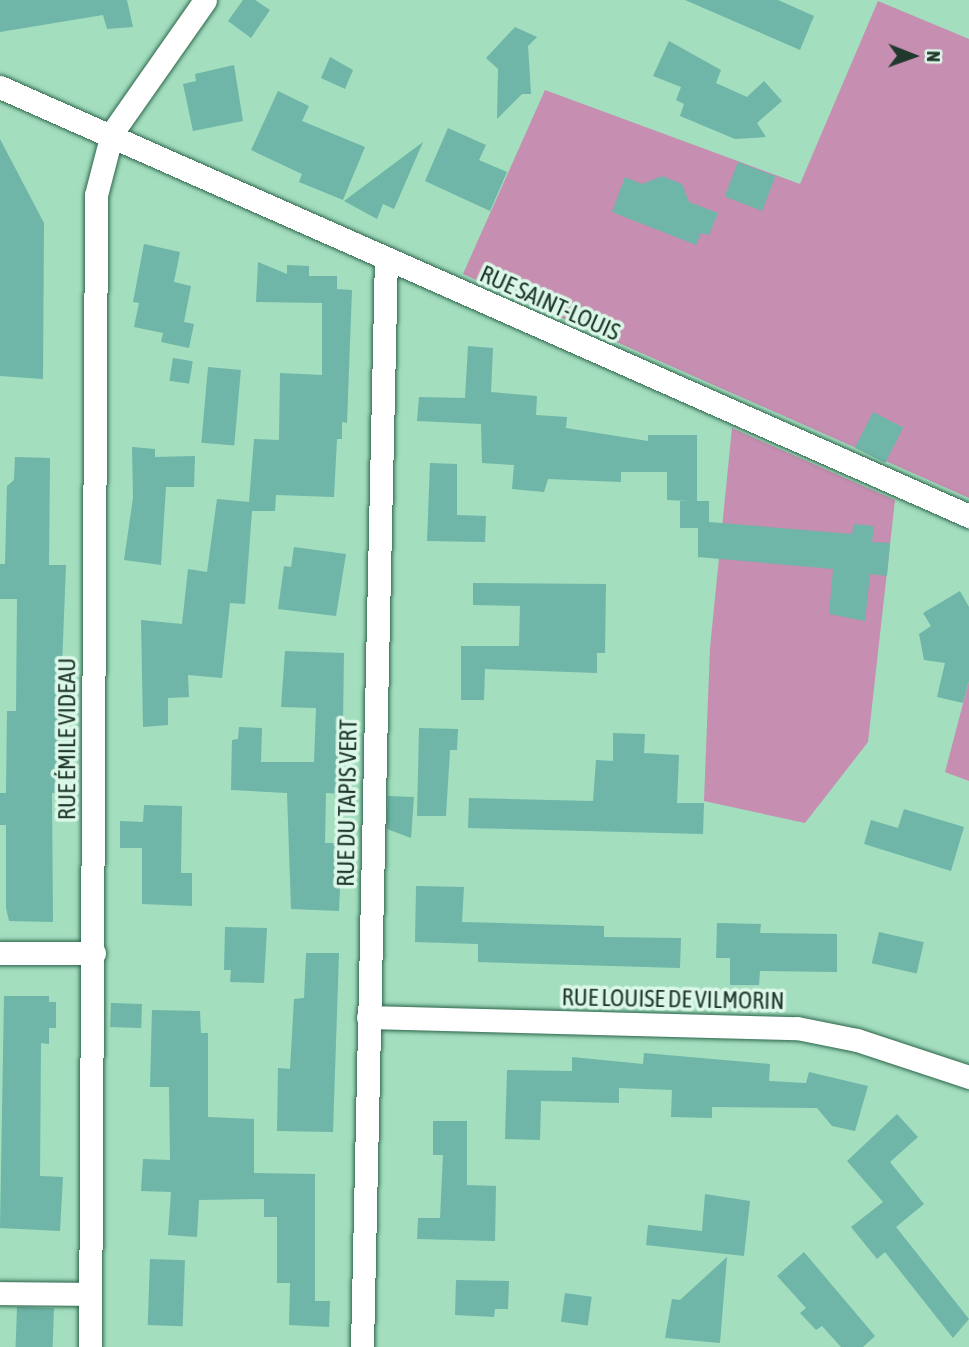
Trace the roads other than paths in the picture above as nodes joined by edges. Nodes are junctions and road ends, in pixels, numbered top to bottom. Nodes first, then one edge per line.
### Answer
1 (205, 0) edge
2 (0, 87) edge
3 (112, 133) junction
4 (386, 260) junction
5 (969, 516) edge
6 (0, 953) edge
7 (94, 953) junction
8 (368, 1017) junction
9 (969, 1077) edge
10 (0, 1293) edge
11 (89, 1294) junction
12 (90, 1347) edge
13 (362, 1347) edge

1 - 3 street
2 - 3 street, RUE SAINT-LOUIS
3 - 4 street, RUE SAINT-LOUIS
3 - 7 street, RUE ÉMILE VIDEAU
4 - 5 street, RUE SAINT-LOUIS
4 - 8 street, RUE DU TAPIS VERT
6 - 7 street
7 - 11 street, RUE ÉMILE VIDEAU
8 - 9 street, RUE LOUISE DE VILMORIN
8 - 13 street, RUE DU TAPIS VERT
10 - 11 street
11 - 12 street, RUE ÉMILE VIDEAU

